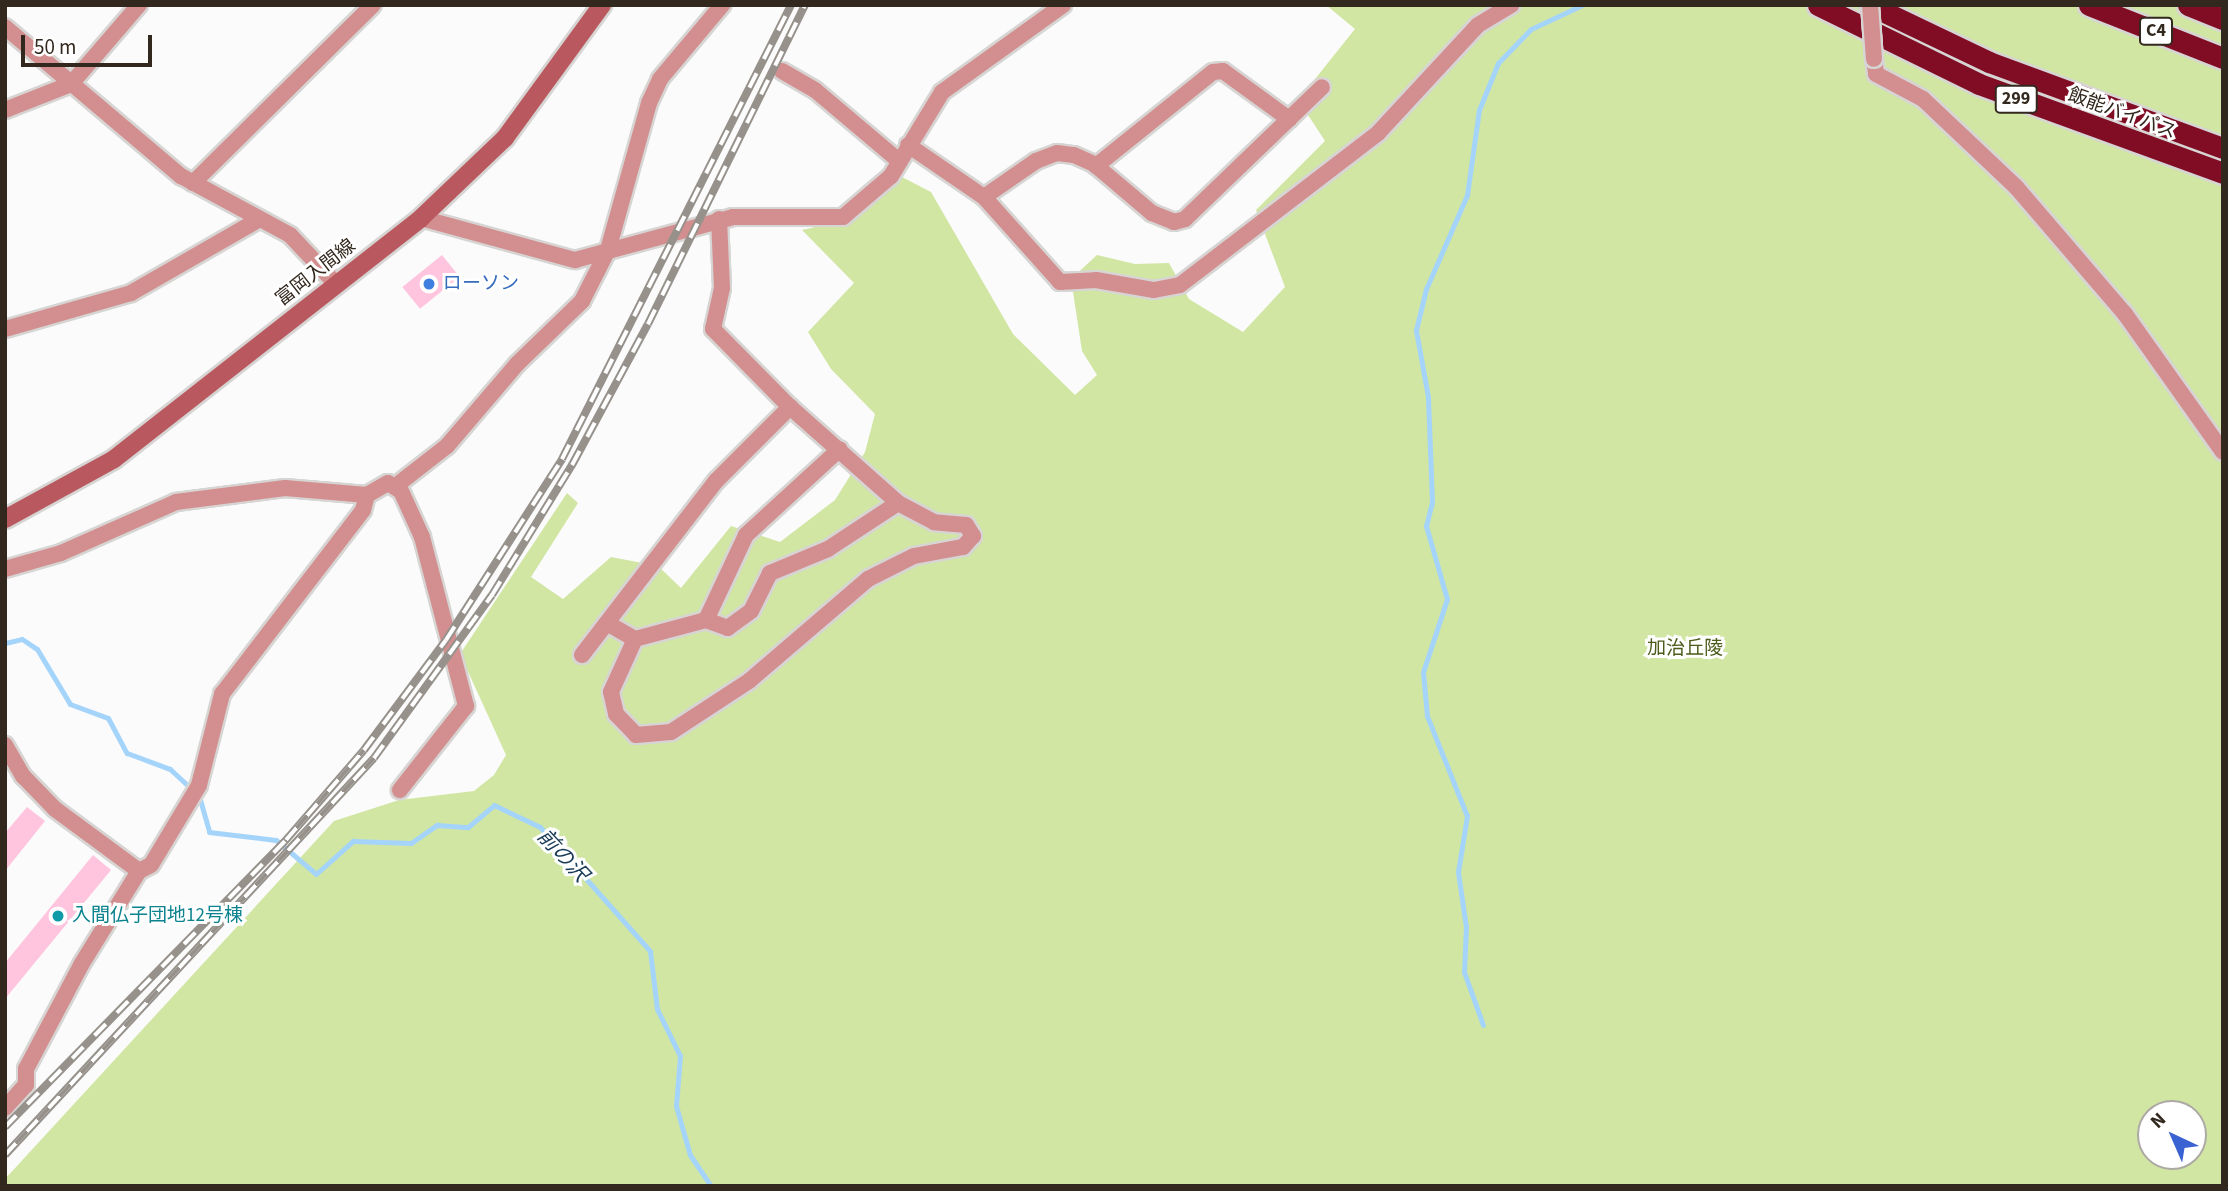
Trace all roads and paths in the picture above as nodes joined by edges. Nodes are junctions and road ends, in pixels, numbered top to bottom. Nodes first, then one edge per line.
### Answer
1 (139, 5) edge
2 (373, 5) edge
3 (602, 5) edge
4 (722, 5) edge
5 (1063, 5) edge
6 (1511, 5) edge
7 (1818, 5) edge
8 (1870, 5) edge
9 (2089, 5) edge
10 (2188, 5) edge
11 (2223, 19) edge
12 (5, 27) edge
13 (2223, 58) edge
14 (782, 71) dead end
15 (71, 84) junction
16 (1322, 87) dead end
17 (5, 110) edge
18 (1289, 119) junction
19 (908, 145) junction
20 (2223, 148) edge
21 (899, 161) junction
22 (1096, 166) junction
23 (2223, 173) edge
24 (192, 183) junction
25 (984, 197) junction
26 (421, 218) junction
27 (719, 219) junction
28 (258, 220) junction
29 (608, 250) junction
30 (335, 284) junction
31 (5, 328) edge
32 (790, 407) junction
33 (840, 449) junction
34 (2223, 452) edge
35 (397, 485) junction
36 (367, 495) junction
37 (898, 503) junction
38 (5, 519) edge
39 (5, 569) edge
40 (706, 620) junction
41 (607, 623) junction
42 (635, 639) junction
43 (582, 655) dead end
44 (5, 745) edge
45 (400, 790) dead end
46 (139, 872) junction
47 (5, 1108) edge

1 - 15 street
2 - 24 street
3 - 26 main road, 富岡入間線
4 - 29 street
5 - 19 street
6 - 25 street
7 - 23 highway, 飯能バイパス / 299
8 - 20 highway, 飯能バイパス / 299
8 - 34 street, bridge
9 - 13 highway, C4
10 - 11 highway, C4
12 - 15 street
14 - 21 street
15 - 17 street
15 - 24 street
16 - 18 street
18 - 22 street
18 - 22 street
19 - 21 street
19 - 25 street
21 - 27 street
22 - 25 street
24 - 28 street
26 - 29 street
26 - 30 main road, 富岡入間線
27 - 29 street
27 - 32 street
28 - 30 street
28 - 31 street
29 - 35 street
30 - 38 main road, 富岡入間線
32 - 33 street
32 - 41 street
33 - 37 street
33 - 40 street
35 - 36 street
35 - 45 street
36 - 39 street
36 - 46 street
37 - 40 street
37 - 42 street
40 - 42 street
41 - 42 street
41 - 43 street
44 - 46 street
46 - 47 street

